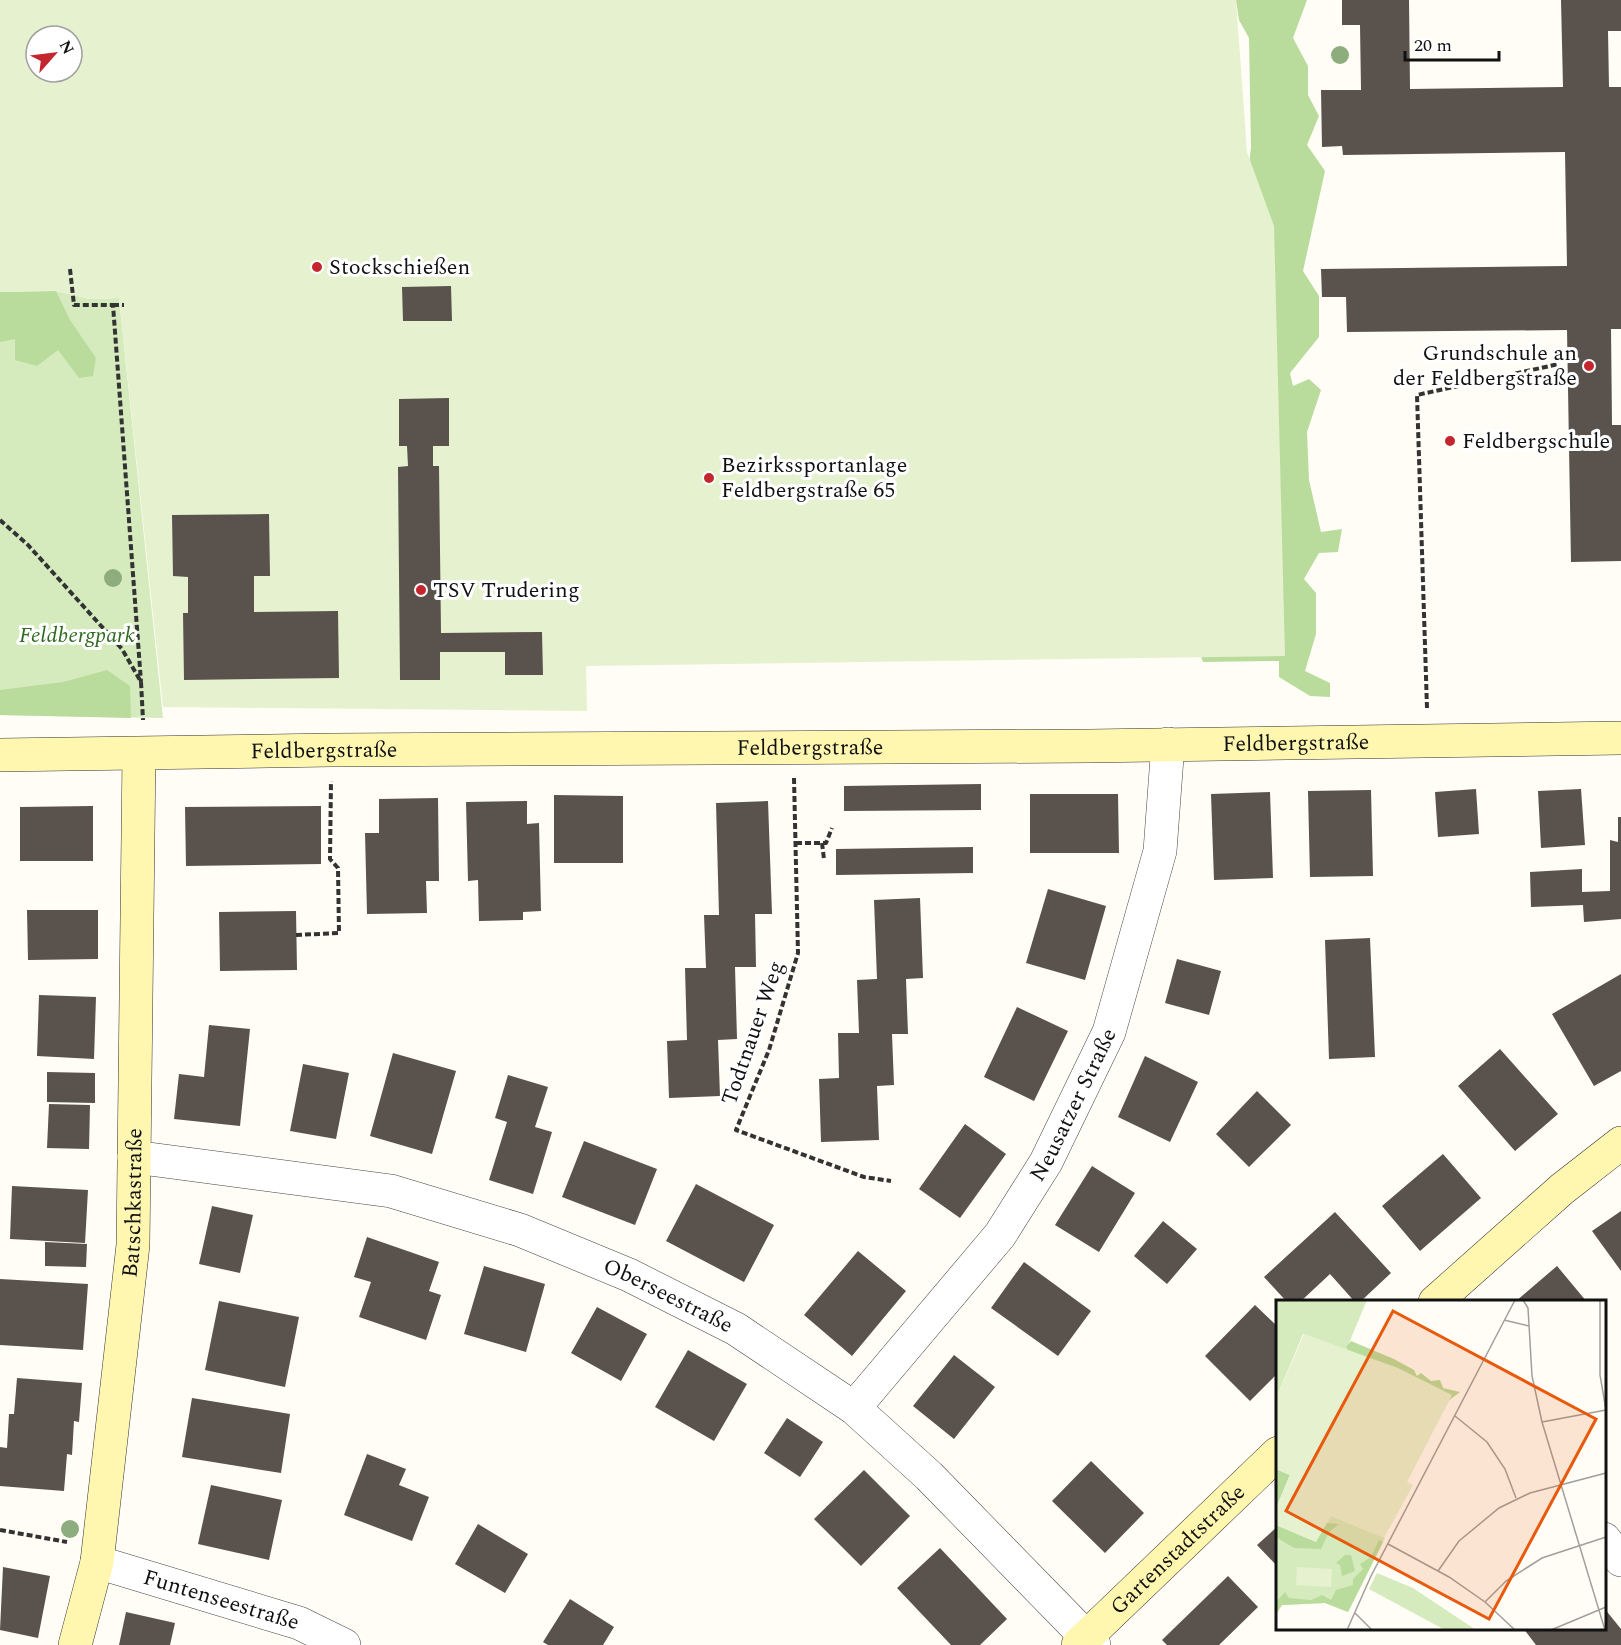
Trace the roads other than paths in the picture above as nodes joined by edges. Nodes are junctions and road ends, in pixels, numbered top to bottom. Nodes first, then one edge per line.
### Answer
1 (1621, 738) edge
2 (1168, 744) junction
3 (139, 754) junction
4 (0, 755) edge
5 (1621, 1143) edge
6 (135, 1157) junction
7 (1437, 1300) edge
8 (854, 1408) junction
9 (1276, 1455) edge
10 (1606, 1540) edge
11 (1621, 1560) edge
12 (97, 1562) junction
13 (1086, 1642) edge
14 (75, 1645) edge
15 (344, 1645) edge

1 - 2 street, Feldbergstraße
2 - 3 street, Feldbergstraße
2 - 8 street, Neusatzer Straße
3 - 4 street, Feldbergstraße
3 - 6 street, Batschkastraße
5 - 7 street
6 - 8 street, Oberseestraße
6 - 12 street, Batschkastraße
8 - 13 street, Oberseestraße
9 - 13 street, Gartenstadtstraße
10 - 11 street
12 - 14 street, Batschkastraße
12 - 15 street, Funtenseestraße

